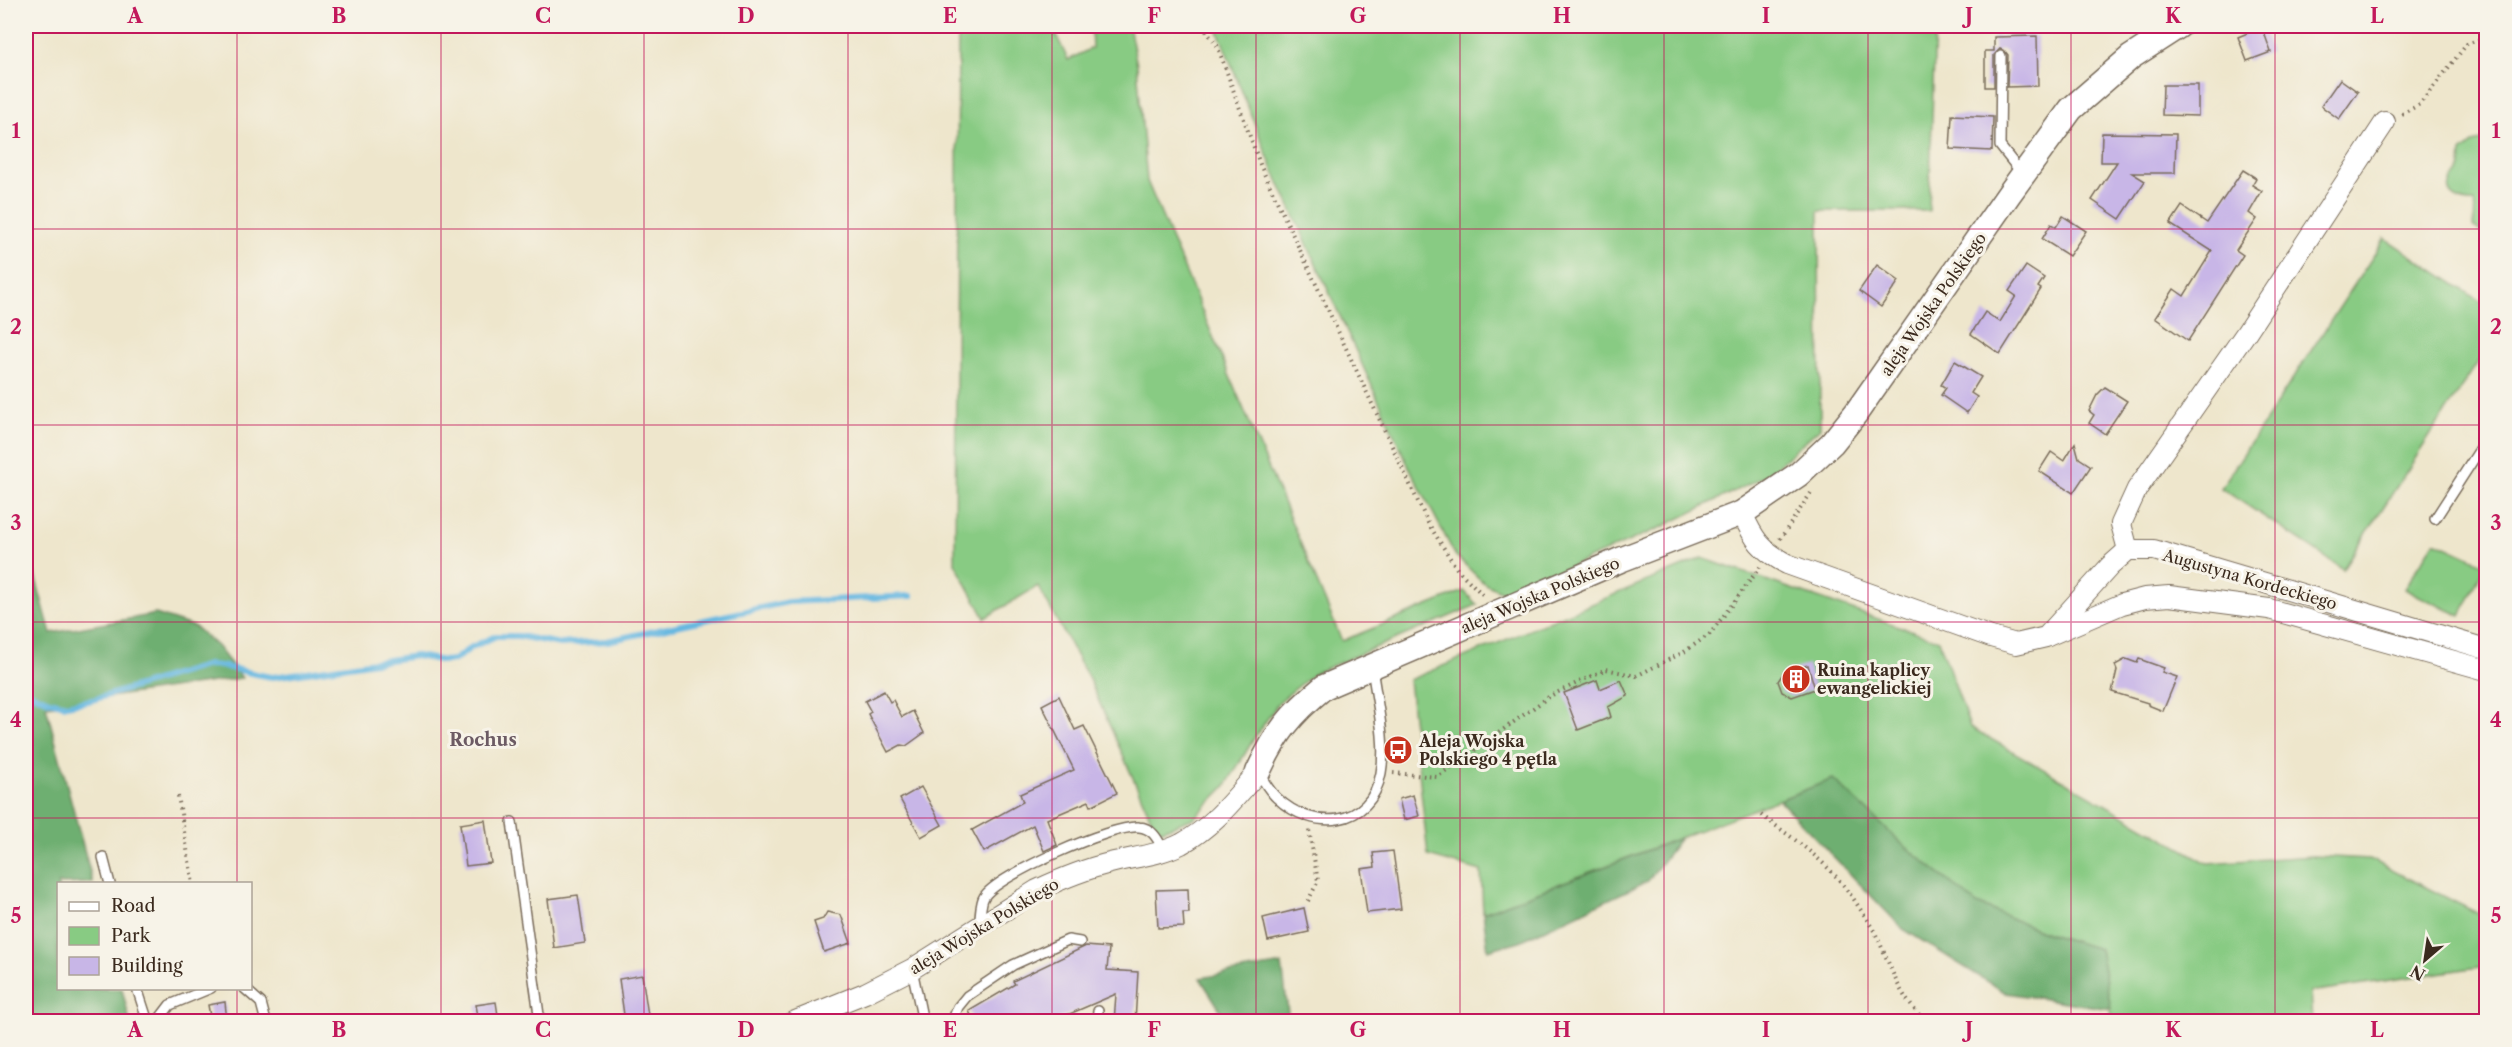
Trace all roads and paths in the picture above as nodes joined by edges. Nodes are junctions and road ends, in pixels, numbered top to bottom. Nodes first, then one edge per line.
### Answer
1 (1202, 26) edge
2 (2179, 26) edge
3 (2487, 37) edge
4 (2001, 57) dead end
5 (2385, 122) joint
6 (2023, 176) junction
7 (2487, 440) edge
8 (1815, 487) dead end
9 (1742, 513) junction
10 (2435, 519) dead end
11 (2128, 550) junction
12 (1769, 554) junction
13 (1500, 613) junction
14 (2046, 637) junction
15 (2487, 649) edge
16 (1371, 666) junction
17 (2487, 670) edge
18 (1258, 772) junction
19 (1382, 772) junction
20 (178, 796) dead end
21 (1761, 815) dead end
22 (512, 822) dead end
23 (1309, 831) dead end
24 (1164, 851) junction
25 (103, 856) dead end
26 (110, 882) edge
27 (193, 882) edge
28 (1308, 901) dead end
29 (979, 928) junction
30 (1080, 942) dead end
31 (912, 969) junction
32 (138, 990) edge
33 (206, 990) edge
34 (246, 990) edge
35 (1098, 1011) dead end
36 (148, 1022) edge
37 (157, 1022) edge
38 (266, 1022) edge
39 (540, 1022) edge
40 (793, 1022) edge
41 (923, 1022) edge
42 (952, 1022) edge
43 (1096, 1022) edge
44 (1928, 1022) edge

1 - 13 path
2 - 6 street, aleja Wojska Polskiego
3 - 5 path
4 - 6 lane
5 - 11 street
6 - 9 street, aleja Wojska Polskiego
7 - 10 lane
8 - 12 path
9 - 12 street, Augustyna Kordeckiego
9 - 13 street, aleja Wojska Polskiego
11 - 14 street
11 - 15 street, Augustyna Kordeckiego
12 - 14 street, Augustyna Kordeckiego
12 - 19 path
13 - 16 street, aleja Wojska Polskiego
14 - 17 street, Augustyna Kordeckiego
16 - 18 street, aleja Wojska Polskiego
16 - 19 lane
18 - 19 lane
18 - 24 street, aleja Wojska Polskiego
20 - 27 path
21 - 44 path
22 - 39 lane
23 - 28 path
24 - 29 street, aleja Wojska Polskiego
24 - 29 lane
25 - 26 lane
29 - 31 street, aleja Wojska Polskiego
30 - 42 lane
31 - 40 street, aleja Wojska Polskiego
31 - 41 lane
32 - 36 lane
33 - 37 lane
34 - 38 lane
35 - 43 lane

